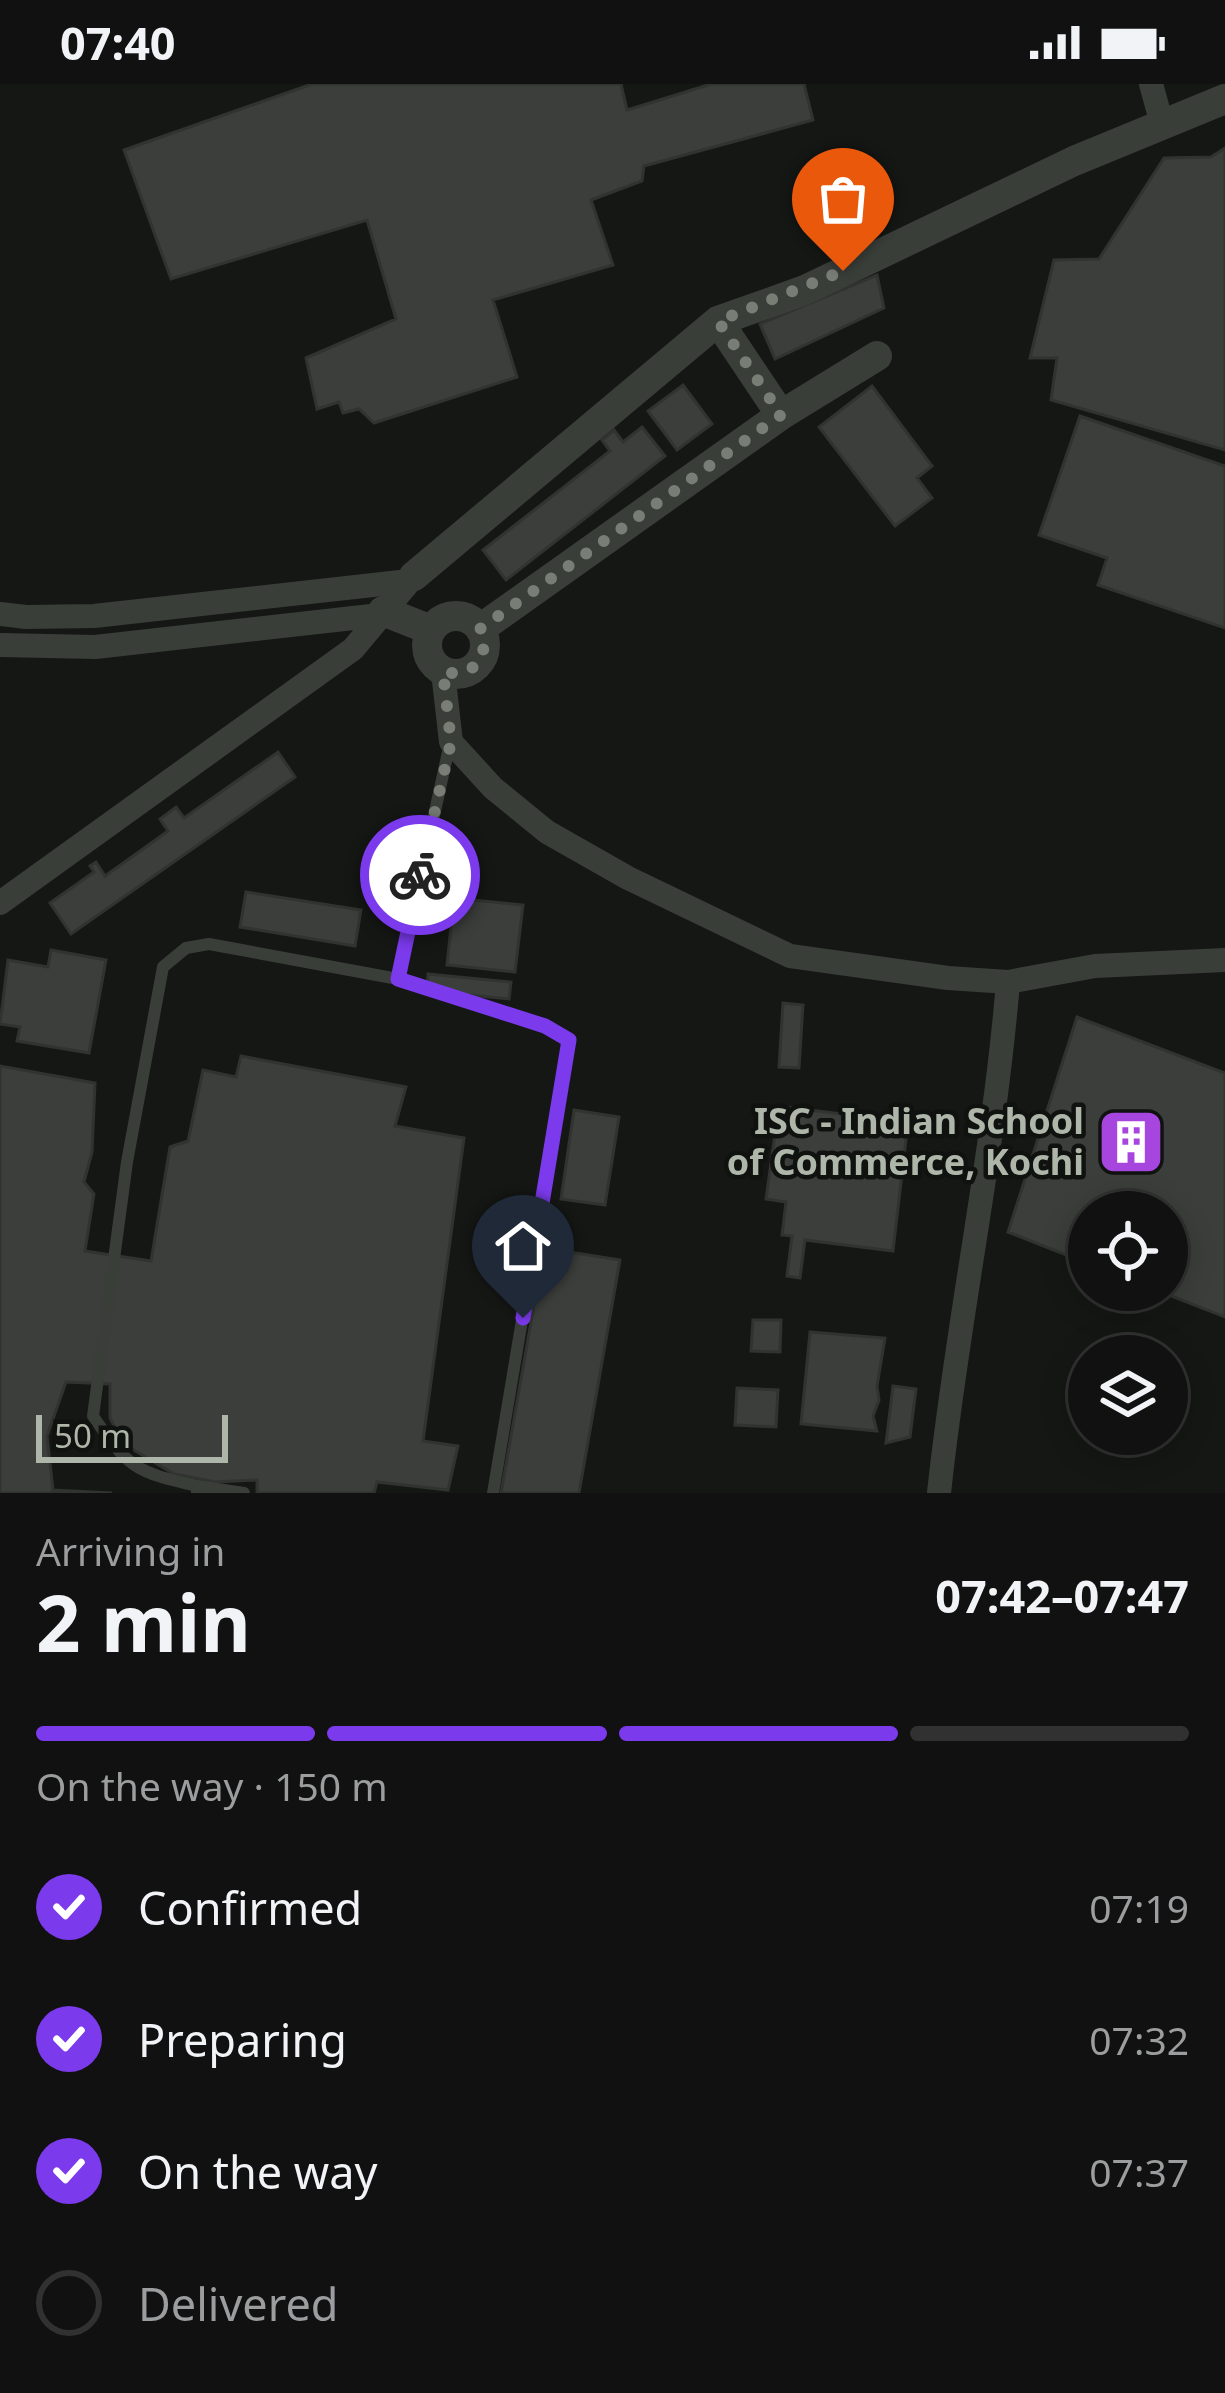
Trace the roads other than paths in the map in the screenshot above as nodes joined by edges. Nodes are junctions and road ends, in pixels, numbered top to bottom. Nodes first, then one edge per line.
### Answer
1 (1151, 84) edge
2 (1225, 99) edge
3 (1162, 124) junction
4 (718, 321) junction
5 (878, 356) dead end
6 (781, 415) junction
7 (411, 579) junction
8 (382, 613) junction
9 (0, 614) edge
10 (480, 629) junction
11 (430, 630) junction
12 (0, 645) edge
13 (443, 672) junction
14 (451, 742) junction
15 (0, 903) edge
16 (1225, 960) edge
17 (398, 979) junction
18 (1008, 982) junction
19 (197, 1490) edge
20 (244, 1493) edge
21 (493, 1493) edge
22 (939, 1493) edge

1 - 3 street
2 - 3 street
3 - 4 street
4 - 6 street
4 - 7 street
5 - 6 street
6 - 10 street
7 - 8 street
7 - 9 street
8 - 11 street
8 - 12 street
8 - 15 street
10 - 11 street
10 - 13 street
11 - 13 street
13 - 14 street
14 - 17 lane
14 - 18 street
16 - 18 street
17 - 19 lane
17 - 21 lane
18 - 22 street
19 - 20 lane

